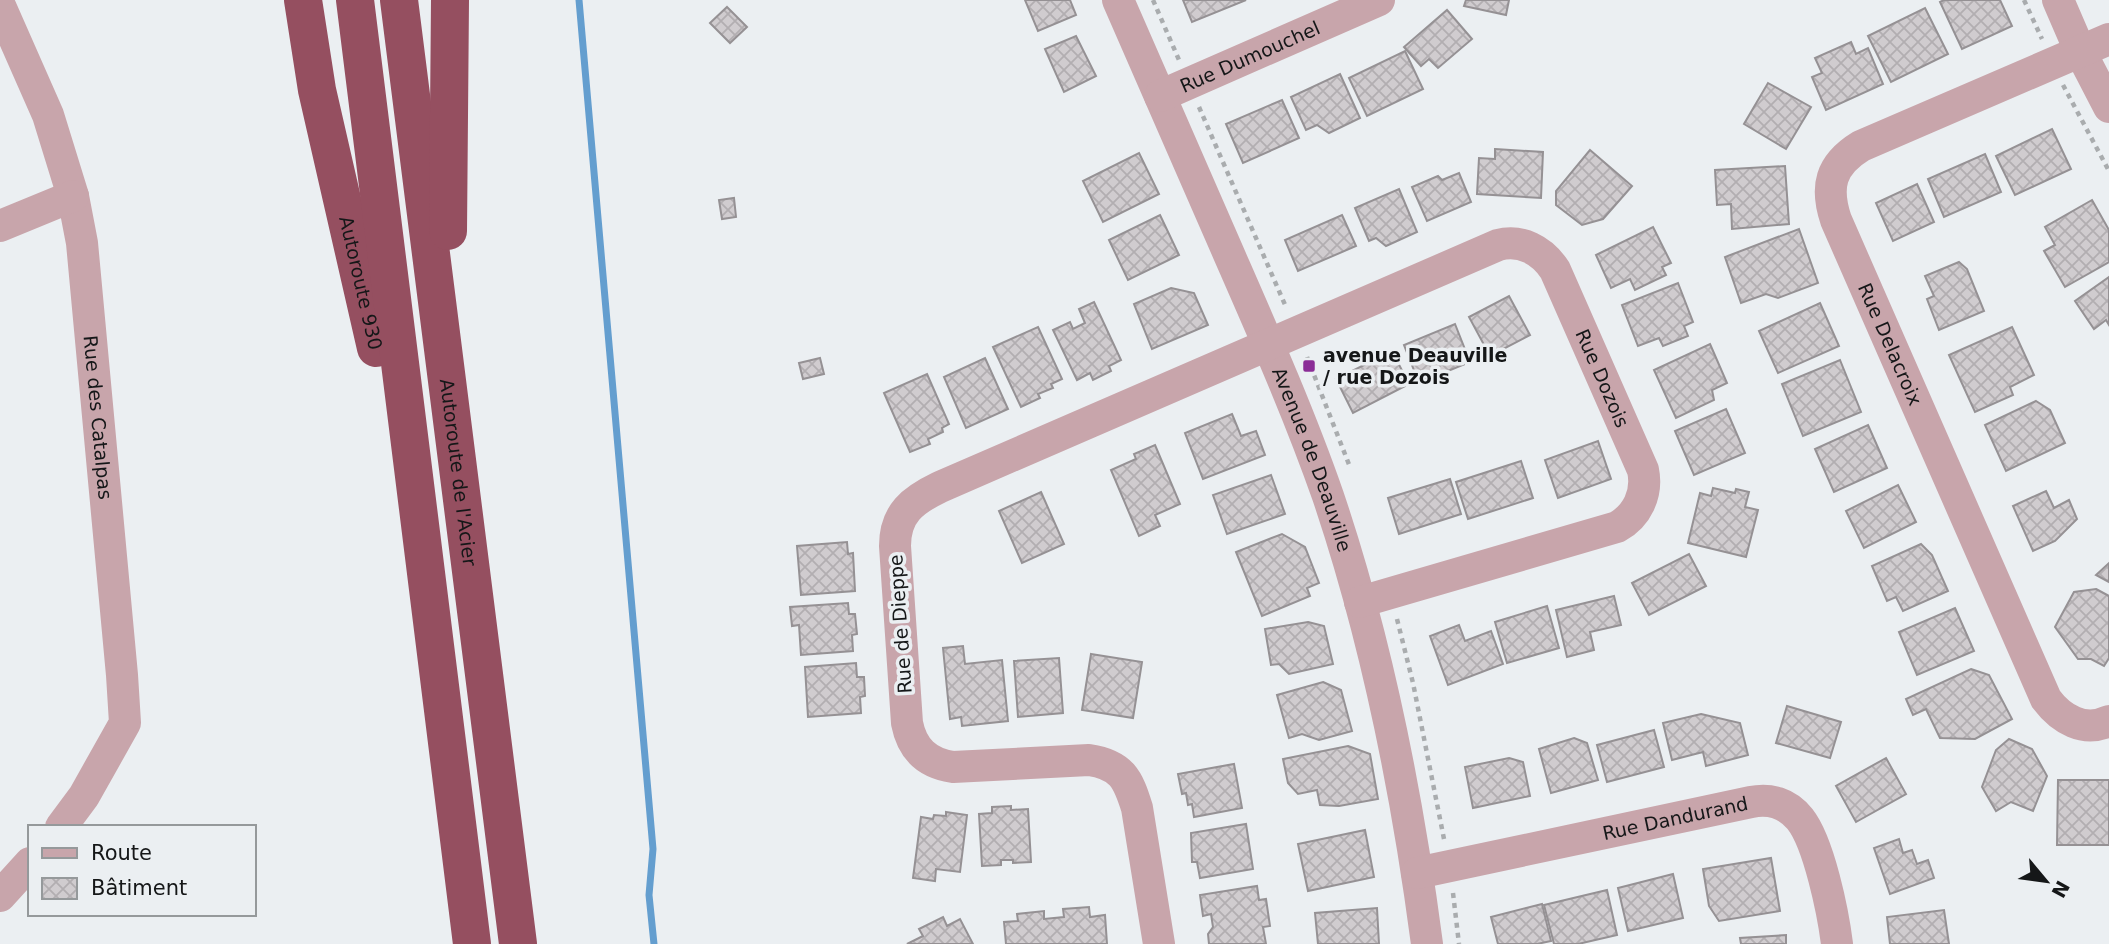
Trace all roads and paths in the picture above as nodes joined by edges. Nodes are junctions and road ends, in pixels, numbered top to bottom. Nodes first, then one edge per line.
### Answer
1 (303, 0) edge
2 (355, 0) edge
3 (399, 0) edge
4 (450, 0) edge
5 (1118, 0) edge
6 (1153, 0) edge
7 (1379, 0) edge
8 (2024, 0) edge
9 (2058, 0) edge
10 (0, 6) edge
11 (2109, 39) edge
12 (2045, 47) dead end
13 (2080, 51) junction
14 (1180, 63) dead end
15 (2060, 79) dead end
16 (1160, 96) junction
17 (1197, 102) dead end
18 (2109, 107) edge
19 (2109, 171) edge
20 (73, 195) junction
21 (0, 226) edge
22 (1288, 311) dead end
23 (1268, 344) junction
24 (447, 384) junction
25 (425, 565) junction
26 (1360, 602) junction
27 (1395, 614) dead end
28 (2109, 722) edge
29 (62, 825) edge
30 (1446, 846) dead end
31 (28, 865) edge
32 (1418, 873) junction
33 (1452, 888) dead end
34 (0, 895) edge
35 (472, 944) edge
36 (517, 944) edge
37 (1159, 944) edge
38 (1427, 944) edge
39 (1458, 944) edge
40 (1837, 944) edge

1 - 25 highway, Autoroute 930
2 - 25 highway
3 - 24 highway, Autoroute de l'Acier
4 - 24 highway
5 - 16 street, Avenue de Deauville
6 - 14 path
7 - 16 street, Rue Dumouchel
8 - 12 path
9 - 13 street
10 - 20 street, Rue des Catalpas
11 - 13 street, Rue Delacroix
13 - 18 street
13 - 28 street, Rue Delacroix
15 - 19 path
16 - 23 street, Avenue de Deauville
17 - 22 path
20 - 21 street
20 - 29 street, Rue des Catalpas
23 - 26 street, Avenue de Deauville
23 - 26 street, Rue Dozois
23 - 37 street, Rue de Dieppe
24 - 36 highway, Autoroute de l'Acier
25 - 35 highway
26 - 32 street, Avenue de Deauville
27 - 30 path
31 - 34 street
32 - 38 street, Avenue de Deauville
32 - 40 street, Rue Dandurand
33 - 39 path

